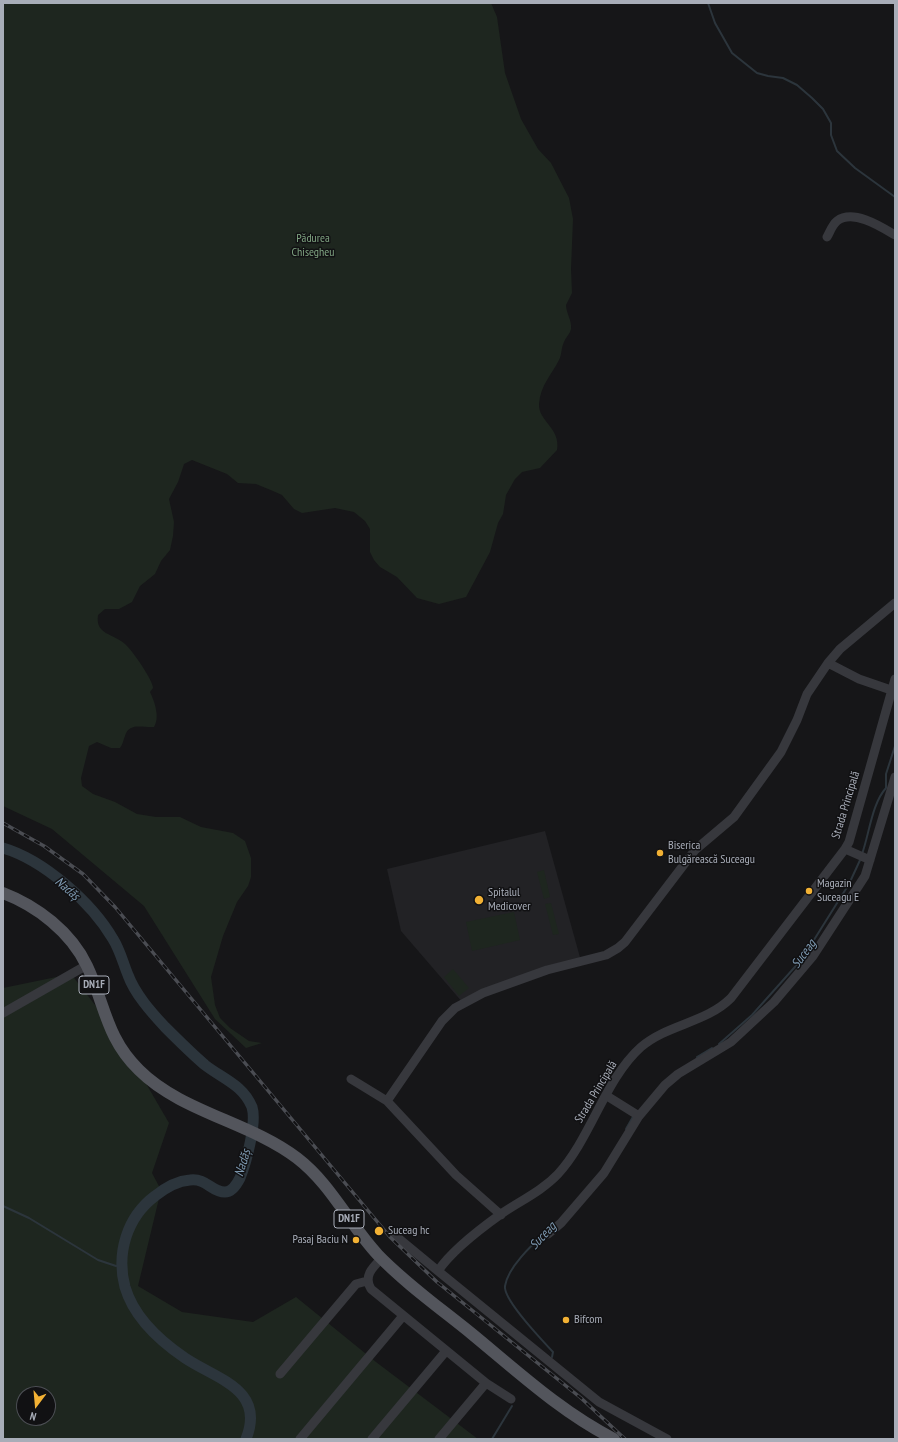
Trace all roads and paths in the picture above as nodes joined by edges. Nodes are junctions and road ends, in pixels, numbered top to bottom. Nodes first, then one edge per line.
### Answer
1 (895, 235) edge
2 (827, 237) dead end
3 (895, 603) edge
4 (828, 663) junction
5 (895, 679) edge
6 (891, 690) junction
7 (895, 777) edge
8 (848, 850) junction
9 (870, 860) junction
10 (3, 893) edge
11 (87, 965) junction
12 (3, 1013) edge
13 (351, 1079) dead end
14 (607, 1096) junction
15 (387, 1101) junction
16 (636, 1114) junction
17 (500, 1215) junction
18 (392, 1232) dead end
19 (548, 1234) dead end
20 (382, 1258) junction
21 (438, 1271) junction
22 (367, 1280) junction
23 (403, 1316) junction
24 (446, 1351) junction
25 (280, 1374) dead end
26 (486, 1383) junction
27 (511, 1399) dead end
28 (300, 1439) edge
29 (372, 1439) edge
30 (439, 1439) edge
31 (614, 1439) edge
32 (667, 1439) edge

1 - 2 street
3 - 4 street
4 - 6 street
4 - 15 street
5 - 6 street, Strada Principală
6 - 8 street, Strada Principală
7 - 9 street
8 - 9 street
8 - 14 street, Strada Principală
9 - 16 street
10 - 11 main road, DN1F
11 - 12 street
11 - 20 main road, DN1F
13 - 15 street
14 - 16 street
14 - 17 street, Strada Principală
15 - 17 street
16 - 19 street
17 - 21 street, Strada Principală
18 - 21 street
20 - 22 street
20 - 31 main road, DN1F
21 - 32 street
22 - 23 street
22 - 25 street
23 - 24 street
23 - 28 street
24 - 26 street
24 - 29 street
26 - 27 street
26 - 30 street

